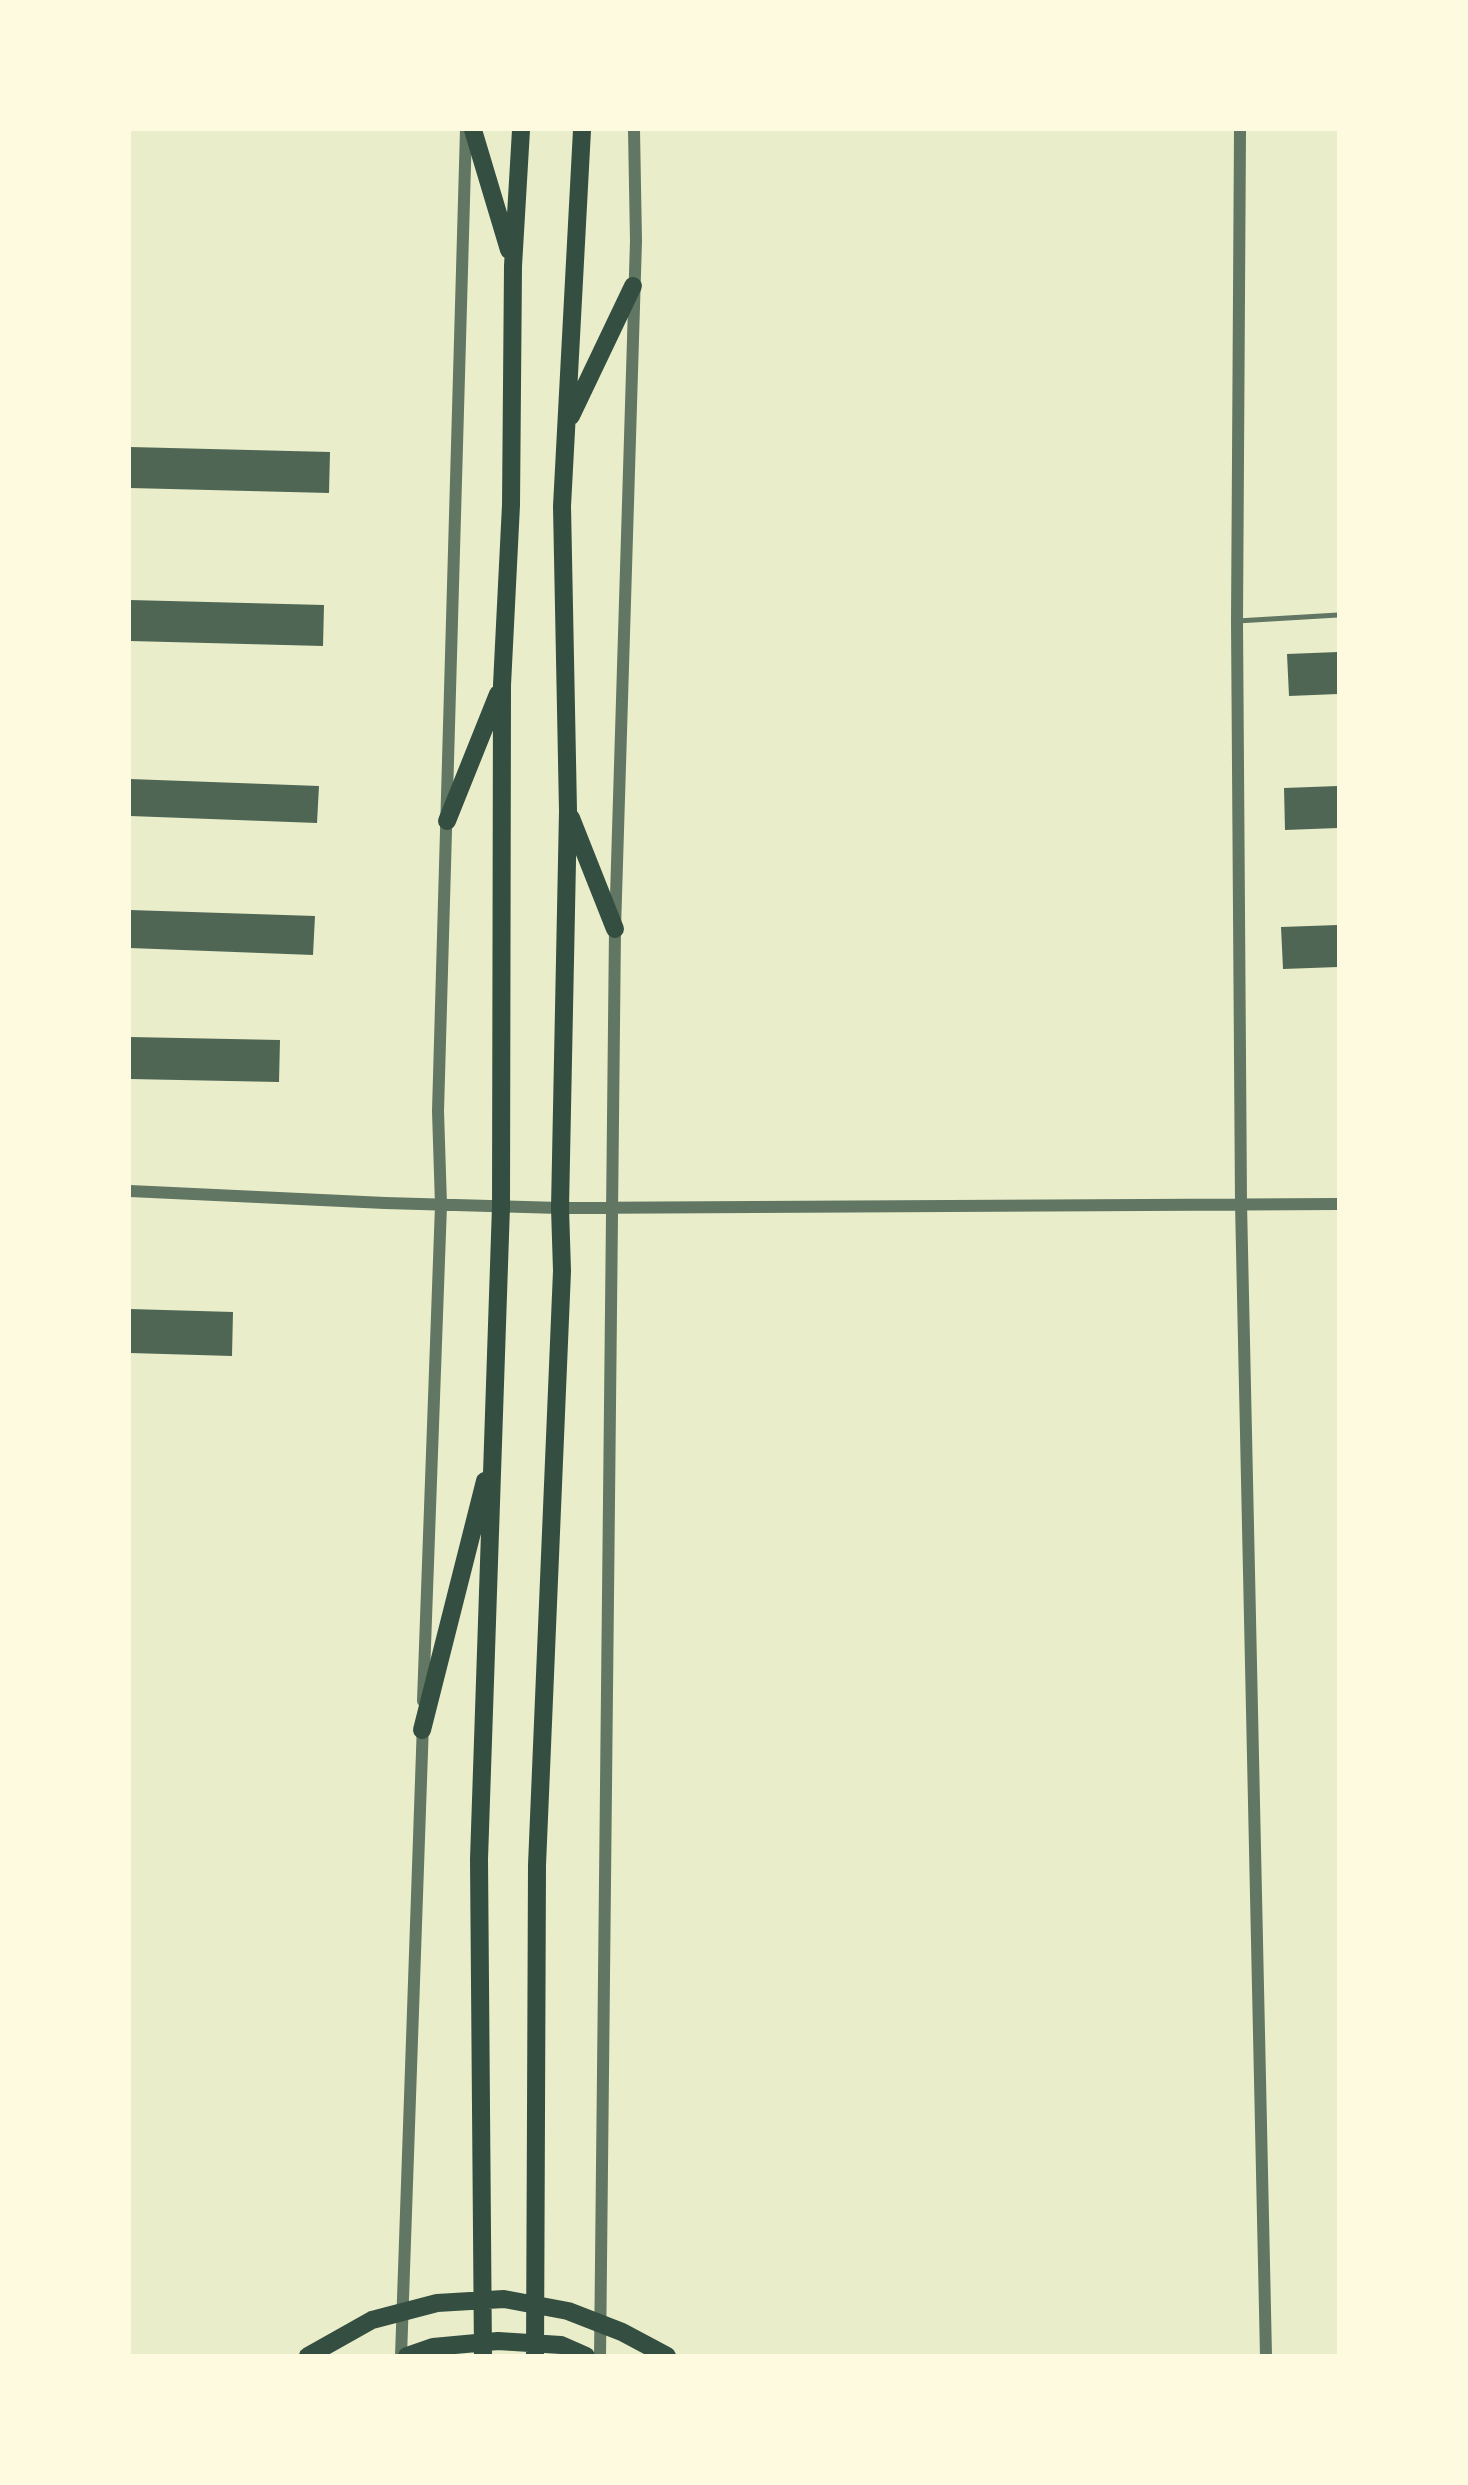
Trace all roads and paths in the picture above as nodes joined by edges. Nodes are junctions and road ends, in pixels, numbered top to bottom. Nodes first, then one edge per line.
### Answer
1 (466, 130) edge
2 (474, 130) edge
3 (521, 130) edge
4 (582, 130) edge
5 (634, 130) edge
6 (1240, 130) edge
7 (513, 266) junction
8 (633, 286) junction
9 (566, 425) junction
10 (1339, 615) edge
11 (1237, 621) junction
12 (502, 685) junction
13 (568, 811) junction
14 (447, 821) junction
15 (615, 929) junction
16 (130, 1191) edge
17 (1241, 1203) junction
18 (1339, 1204) edge
19 (441, 1205) junction
20 (501, 1206) junction
21 (560, 1208) junction
22 (614, 1208) junction
23 (493, 1447) junction
24 (422, 1730) junction
25 (308, 2356) edge
26 (401, 2356) edge
27 (407, 2356) edge
28 (483, 2356) edge
29 (535, 2356) edge
30 (586, 2356) edge
31 (600, 2356) edge
32 (667, 2356) edge
33 (1266, 2356) edge

1 - 14 street
2 - 7 main road
3 - 7 main road
4 - 9 main road
5 - 8 street
6 - 11 street
7 - 12 main road
8 - 9 main road
8 - 15 street
9 - 13 main road
10 - 11 lane
11 - 17 street
12 - 14 main road
12 - 20 main road
13 - 15 main road
13 - 21 main road
14 - 19 street
15 - 22 street
16 - 19 street
17 - 18 street
17 - 22 street
17 - 33 street
19 - 20 street
19 - 24 street
20 - 21 street
20 - 23 main road
21 - 22 street
21 - 29 main road
22 - 31 street
23 - 24 main road
23 - 28 main road
24 - 26 street
25 - 32 main road
27 - 30 main road

